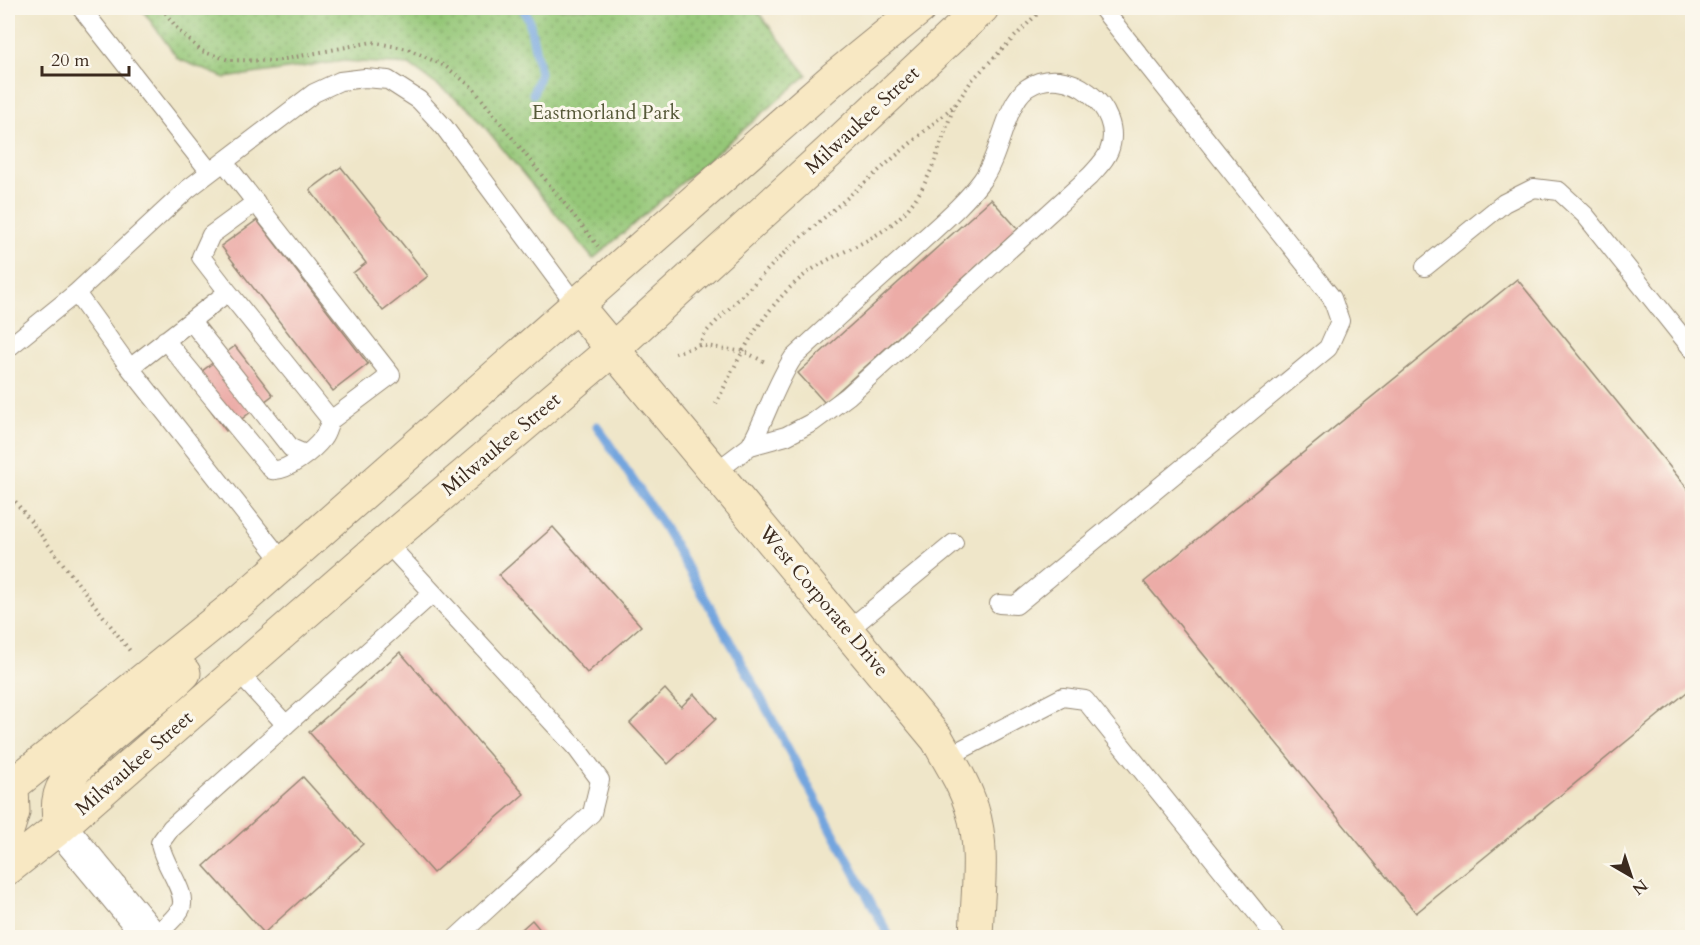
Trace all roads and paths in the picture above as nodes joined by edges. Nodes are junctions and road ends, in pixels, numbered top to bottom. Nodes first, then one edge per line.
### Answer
1 (81, 8) edge
2 (920, 8) edge
3 (982, 8) edge
4 (1043, 8) edge
5 (1102, 8) edge
6 (956, 104) junction
7 (217, 167) junction
8 (256, 202) junction
9 (1425, 267) dead end
10 (228, 292) junction
11 (76, 293) junction
12 (576, 305) junction
13 (191, 321) junction
14 (165, 340) junction
15 (699, 345) junction
16 (8, 348) edge
17 (613, 349) junction
18 (1692, 349) edge
19 (745, 352) junction
20 (675, 353) dead end
21 (130, 368) junction
22 (716, 404) dead end
23 (331, 420) junction
24 (750, 446) junction
25 (305, 454) junction
26 (717, 471) junction
27 (8, 492) edge
28 (386, 542) junction
29 (954, 543) dead end
30 (274, 572) junction
31 (434, 593) junction
32 (999, 604) dead end
33 (848, 630) junction
34 (130, 652) dead end
35 (238, 672) junction
36 (286, 725) junction
37 (948, 757) junction
38 (9, 785) edge
39 (60, 827) junction
40 (8, 828) edge
41 (8, 868) edge
42 (153, 938) edge
43 (456, 938) edge
44 (976, 938) edge
45 (1277, 938) edge

1 - 7 lane
2 - 12 street
3 - 17 street, Milwaukee Street
4 - 6 path
5 - 32 lane
6 - 15 path
6 - 19 path
7 - 8 lane
7 - 11 lane
7 - 12 lane
8 - 10 lane
8 - 23 lane
9 - 18 lane
10 - 13 lane
10 - 23 lane
11 - 16 lane
11 - 21 lane
12 - 17 street, West Corporate Drive
12 - 30 street
13 - 14 lane
13 - 25 lane
14 - 21 lane
14 - 25 lane
15 - 19 path
15 - 20 path
17 - 26 street, West Corporate Drive
17 - 28 street, Milwaukee Street
19 - 22 path
21 - 30 lane
23 - 25 lane
24 - 24 lane
24 - 26 lane
26 - 33 street, West Corporate Drive
27 - 34 path
28 - 31 lane
28 - 35 street, Milwaukee Street
29 - 33 lane
30 - 38 street
30 - 39 street
31 - 36 lane
31 - 43 lane
33 - 37 street, West Corporate Drive
35 - 36 lane
35 - 39 street, Milwaukee Street
36 - 42 lane
37 - 44 street, West Corporate Drive
37 - 45 lane
38 - 40 street
39 - 41 street, Milwaukee Street
39 - 42 street

